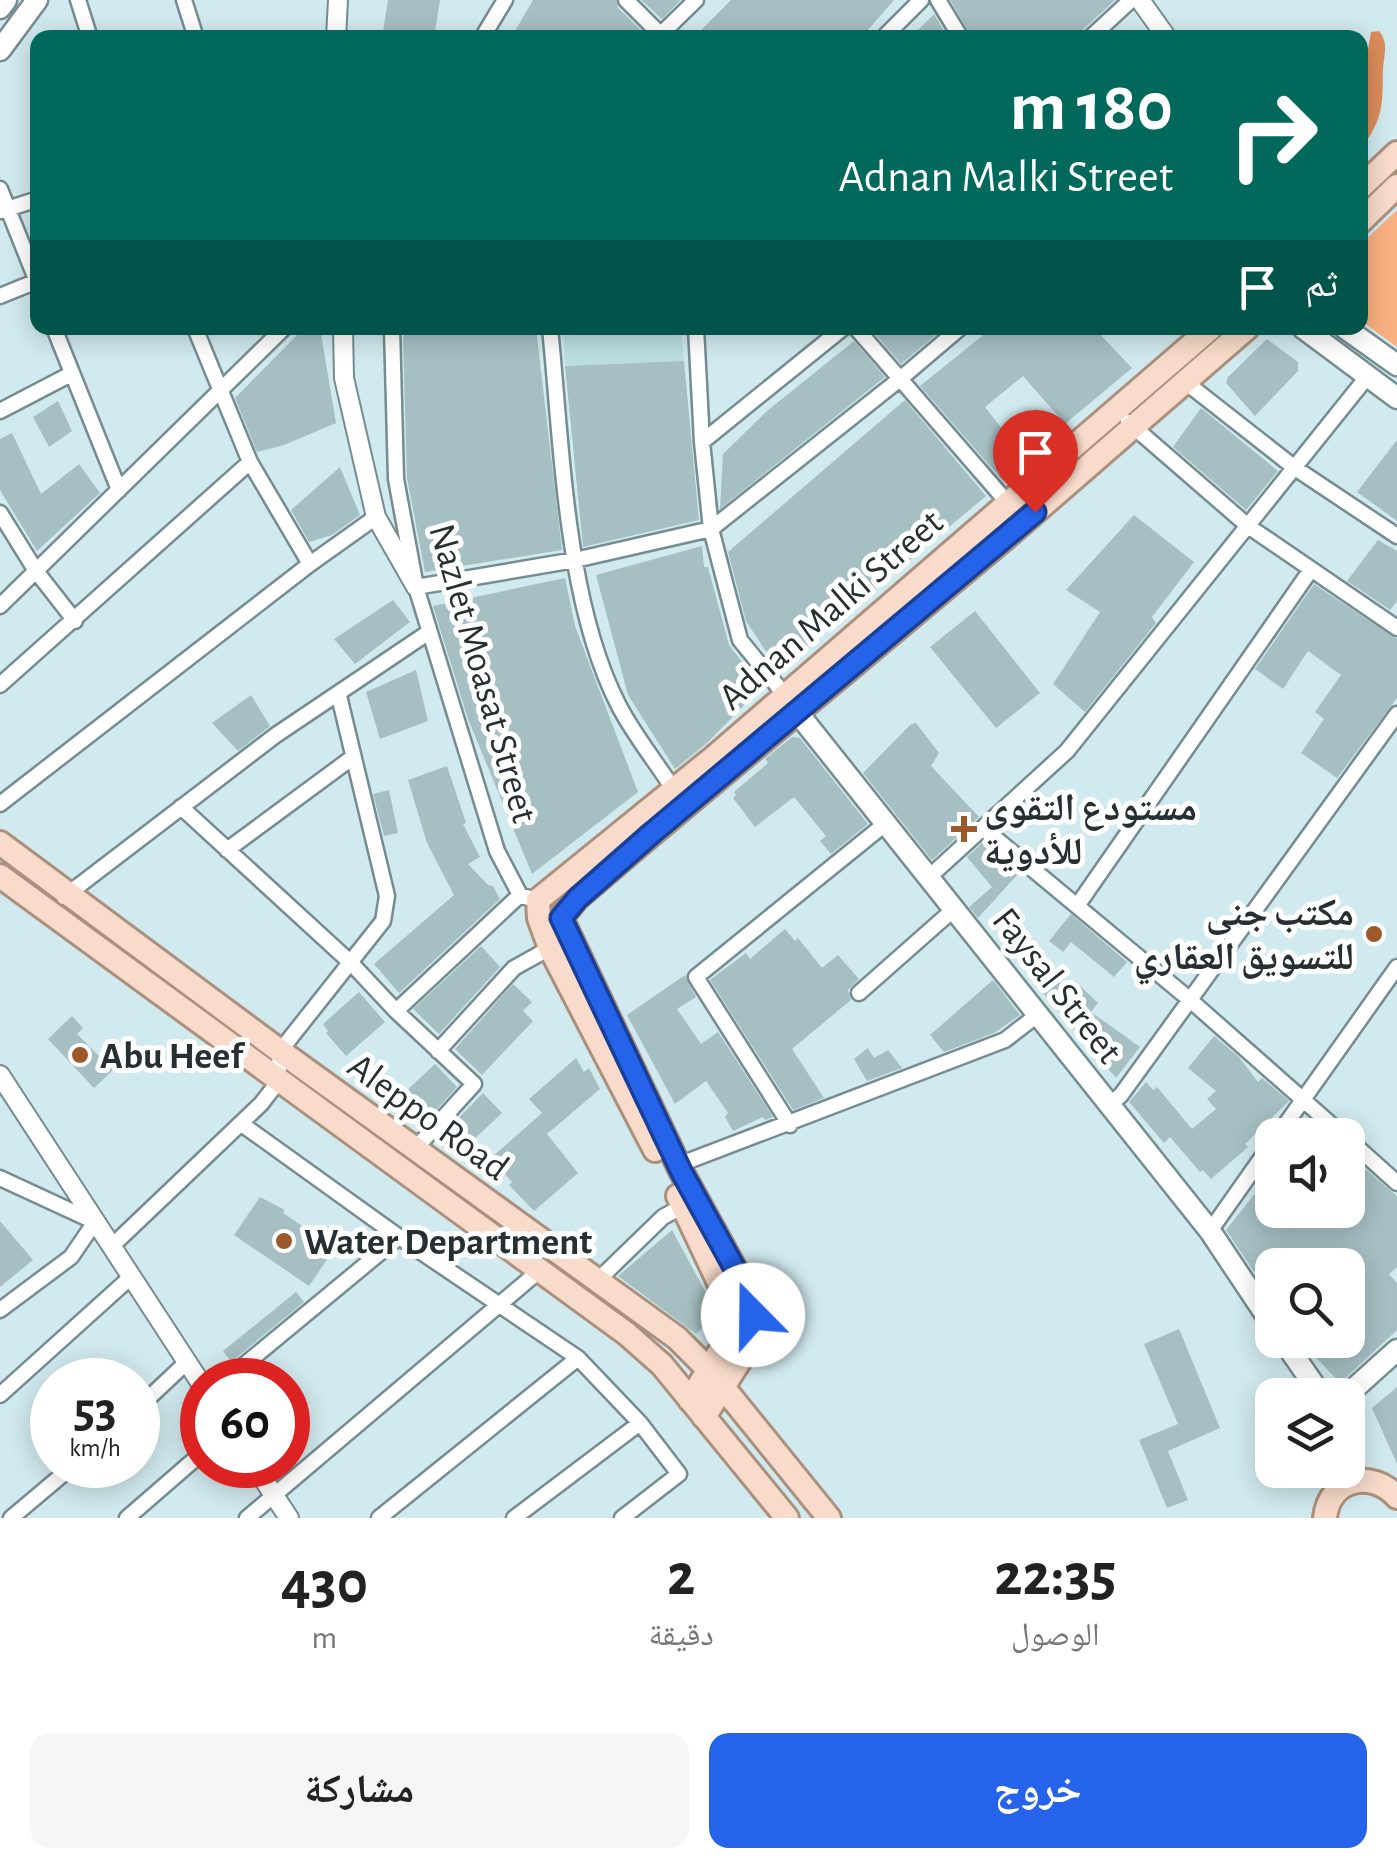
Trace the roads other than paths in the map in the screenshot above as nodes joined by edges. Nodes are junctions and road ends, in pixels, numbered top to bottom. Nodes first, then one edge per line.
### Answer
1 (6, 0) edge
2 (37, 0) edge
3 (78, 0) edge
4 (184, 0) edge
5 (338, 0) edge
6 (505, 0) edge
7 (626, 0) edge
8 (696, 0) edge
9 (921, 0) edge
10 (938, 0) edge
11 (1131, 0) edge
12 (1140, 0) edge
13 (0, 8) edge
14 (87, 30) edge
15 (193, 30) edge
16 (336, 30) edge
17 (487, 30) edge
18 (655, 30) edge
19 (667, 30) edge
20 (891, 30) edge
21 (956, 30) edge
22 (1099, 30) edge
23 (1161, 30) edge
24 (0, 50) edge
25 (1397, 153) edge
26 (1368, 180) edge
27 (1397, 186) edge
28 (0, 189) edge
29 (30, 202) edge
30 (4, 210) edge
31 (1368, 214) edge
32 (30, 267) edge
33 (30, 285) edge
34 (0, 296) edge
35 (57, 335) edge
36 (198, 335) edge
37 (277, 335) edge
38 (343, 335) edge
39 (392, 335) edge
40 (551, 335) edge
41 (696, 335) edge
42 (834, 335) edge
43 (862, 335) edge
44 (952, 335) edge
45 (1205, 335) edge
46 (1239, 335) edge
47 (1313, 335) edge
48 (1354, 335) edge
49 (1397, 365) edge
50 (71, 374) junction
51 (1368, 377) junction
52 (900, 380) junction
53 (1184, 382) junction
54 (220, 392) junction
55 (1397, 398) edge
56 (0, 411) edge
57 (1125, 419) junction
58 (702, 442) junction
59 (250, 462) junction
60 (1294, 468) junction
61 (119, 490) junction
62 (1007, 502) junction
63 (0, 513) edge
64 (376, 518) junction
65 (1248, 526) junction
66 (710, 529) junction
67 (1397, 536) edge
68 (575, 560) junction
69 (310, 564) junction
70 (36, 570) junction
71 (1310, 571) junction
72 (416, 587) junction
73 (0, 606) edge
74 (75, 621) junction
75 (1397, 628) edge
76 (430, 632) junction
77 (0, 685) edge
78 (339, 696) junction
79 (790, 703) junction
80 (1397, 714) edge
81 (354, 757) junction
82 (674, 790) junction
83 (0, 804) edge
84 (181, 808) junction
85 (886, 824) junction
86 (983, 828) junction
87 (0, 842) edge
88 (227, 850) junction
89 (0, 876) edge
90 (928, 878) junction
91 (68, 893) junction
92 (529, 897) junction
93 (1077, 906) junction
94 (954, 910) junction
95 (48, 912) junction
96 (561, 918) junction
97 (550, 948) junction
98 (350, 963) junction
99 (1397, 967) edge
100 (859, 994) dead end
101 (1190, 998) junction
102 (396, 1011) junction
103 (1036, 1016) junction
104 (280, 1051) junction
105 (438, 1051) junction
106 (0, 1075) edge
107 (278, 1082) junction
108 (1303, 1100) junction
109 (1109, 1106) junction
110 (1290, 1118) edge
111 (1323, 1118) edge
112 (243, 1125) junction
113 (790, 1125) junction
114 (415, 1149) junction
115 (1365, 1155) edge
116 (678, 1165) junction
117 (1255, 1167) edge
118 (0, 1178) edge
119 (1397, 1183) edge
120 (683, 1206) junction
121 (95, 1222) junction
122 (1210, 1231) junction
123 (399, 1237) junction
124 (112, 1246) junction
125 (539, 1271) junction
126 (132, 1276) junction
127 (597, 1281) junction
128 (1255, 1298) edge
129 (500, 1304) junction
130 (0, 1310) edge
131 (1397, 1350) edge
132 (186, 1358) edge
133 (253, 1358) edge
134 (578, 1358) junction
135 (180, 1369) edge
136 (717, 1379) junction
137 (1365, 1379) edge
138 (160, 1387) edge
139 (0, 1395) edge
140 (697, 1408) junction
141 (640, 1423) junction
142 (180, 1472) edge
143 (1365, 1480) edge
144 (47, 1488) edge
145 (269, 1488) edge
146 (1340, 1488) edge
147 (274, 1496) junction
148 (1397, 1497) edge
149 (11, 1518) edge
150 (127, 1518) edge
151 (247, 1518) edge
152 (289, 1518) edge
153 (378, 1518) edge
154 (514, 1518) edge
155 (622, 1518) edge
156 (787, 1518) edge
157 (829, 1518) edge
158 (1326, 1518) edge

1 - 13 main road
2 - 24 main road
3 - 14 street
4 - 15 street
5 - 16 street
6 - 17 street
7 - 18 street
8 - 19 street
9 - 20 street
10 - 21 street
11 - 22 street
12 - 23 street
25 - 26 main road
27 - 31 main road
28 - 30 street
29 - 30 street
30 - 32 street
33 - 34 street
35 - 50 street
36 - 54 street
37 - 54 street
38 - 64 street
39 - 72 street, Nazlet Moasat Street
40 - 68 street
41 - 58 street
42 - 58 street
43 - 52 street
44 - 52 street
45 - 57 main road, Adnan Malki Street
46 - 53 main road, Adnan Malki Street
47 - 51 main road
48 - 49 main road
50 - 56 street
50 - 61 street
51 - 55 main road
51 - 60 street
52 - 62 street
52 - 66 street
53 - 57 main road, Adnan Malki Street
53 - 60 street
54 - 59 street
54 - 61 street
57 - 62 main road, Adnan Malki Street
57 - 65 street
57 - 79 main road, Adnan Malki Street
58 - 66 street
59 - 69 street
59 - 74 street
60 - 65 street
60 - 67 street
61 - 70 street
62 - 79 main road, Adnan Malki Street
63 - 70 street
64 - 69 street
64 - 72 street
65 - 71 street
65 - 86 street
66 - 68 street
66 - 79 street
68 - 72 street
68 - 82 street
69 - 83 street
70 - 73 street
70 - 74 street
71 - 75 street
71 - 93 street
72 - 76 street, Nazlet Moasat Street
74 - 77 street
76 - 78 street
76 - 92 street, Nazlet Moasat Street
78 - 81 street
78 - 84 street
79 - 82 main road, Adnan Malki Street
79 - 85 main road, Faysal Street
79 - 96 main road, Adnan Malki Street
80 - 101 street
81 - 88 street
81 - 98 street
82 - 92 main road, Adnan Malki Street
84 - 88 street
84 - 91 street
85 - 90 main road, Faysal Street
85 - 113 street
86 - 90 street
86 - 93 street
87 - 91 main road, Aleppo Road
88 - 98 street
89 - 95 main road, Aleppo Road
90 - 94 main road, Faysal Street
91 - 95 street
91 - 104 main road, Aleppo Road
92 - 96 street, Nazlet Moasat Street
92 - 97 main road, Nazlet Moasat Street
92 - 102 street
93 - 101 street
94 - 100 street
94 - 103 main road, Faysal Street
95 - 107 main road, Aleppo Road
96 - 116 main road, Nazlet Moasat Street
97 - 105 street
97 - 120 main road, Nazlet Moasat Street
98 - 102 street
98 - 104 street
99 - 108 street
101 - 108 street
101 - 109 street
102 - 105 street
103 - 109 main road, Faysal Street
103 - 113 street
104 - 107 street
104 - 114 main road, Aleppo Road
105 - 114 street
106 - 121 street
107 - 112 street
107 - 125 main road, Aleppo Road
108 - 110 street
108 - 111 street
109 - 122 main road, Faysal Street
112 - 123 street
112 - 124 street
113 - 116 street
114 - 127 main road, Aleppo Road
115 - 119 street
116 - 136 main road, Nazlet Moasat Street
117 - 122 street
118 - 121 street
120 - 127 street
120 - 136 main road, Nazlet Moasat Street
121 - 124 street
121 - 130 street
122 - 128 main road, Faysal Street
123 - 129 street
123 - 133 street
124 - 126 street
125 - 129 street
125 - 140 main road, Aleppo Road
126 - 132 street
126 - 139 street
127 - 136 main road, Aleppo Road
129 - 134 street
129 - 147 street
131 - 137 main road
134 - 141 street
134 - 153 street
135 - 138 street
136 - 140 main road, Nazlet Moasat Street
136 - 157 main road, Aleppo Road
140 - 156 main road, Aleppo Road
141 - 154 street
141 - 155 street
142 - 150 street
143 - 148 main road
144 - 149 street
145 - 147 street
146 - 158 main road
147 - 151 street
147 - 152 street

